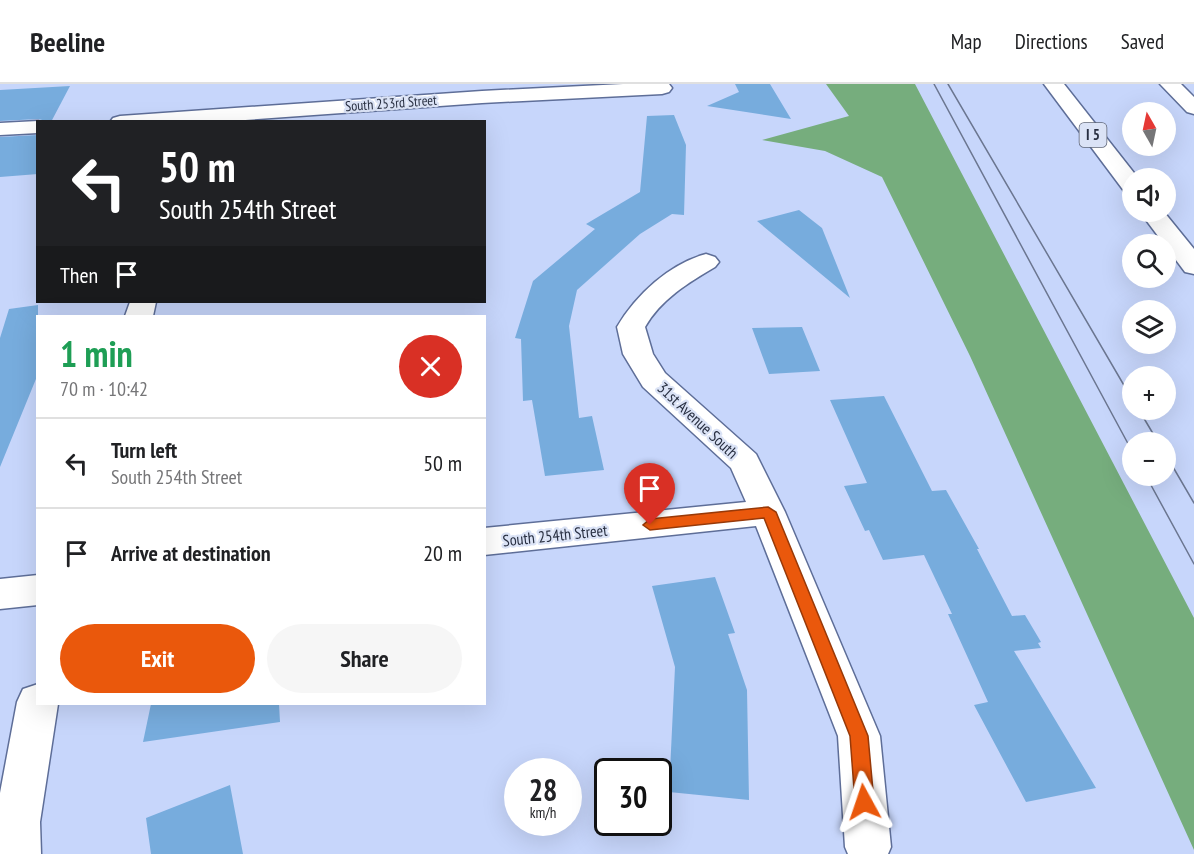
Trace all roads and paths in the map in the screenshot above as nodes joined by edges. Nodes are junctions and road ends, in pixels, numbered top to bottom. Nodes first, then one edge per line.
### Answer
1 (1054, 84) edge
2 (1170, 84) edge
3 (662, 88) dead end
4 (481, 91) edge
5 (1194, 108) edge
6 (143, 120) edge
7 (36, 127) edge
8 (0, 129) edge
9 (1122, 173) edge
10 (1160, 222) edge
11 (706, 262) dead end
12 (1194, 267) edge
13 (768, 512) junction
14 (486, 542) edge
15 (36, 590) edge
16 (0, 594) edge
17 (37, 705) edge
18 (868, 847) dead end
19 (18, 854) edge

1 - 9 main road, I 5
2 - 5 main road
3 - 4 main road, South 253rd Street
4 - 6 main road, South 253rd Street
7 - 8 main road
10 - 12 main road
11 - 13 main road, 31st Avenue South
13 - 14 main road, South 254th Street
13 - 18 main road, 31st Avenue South
15 - 16 main road
17 - 19 main road

